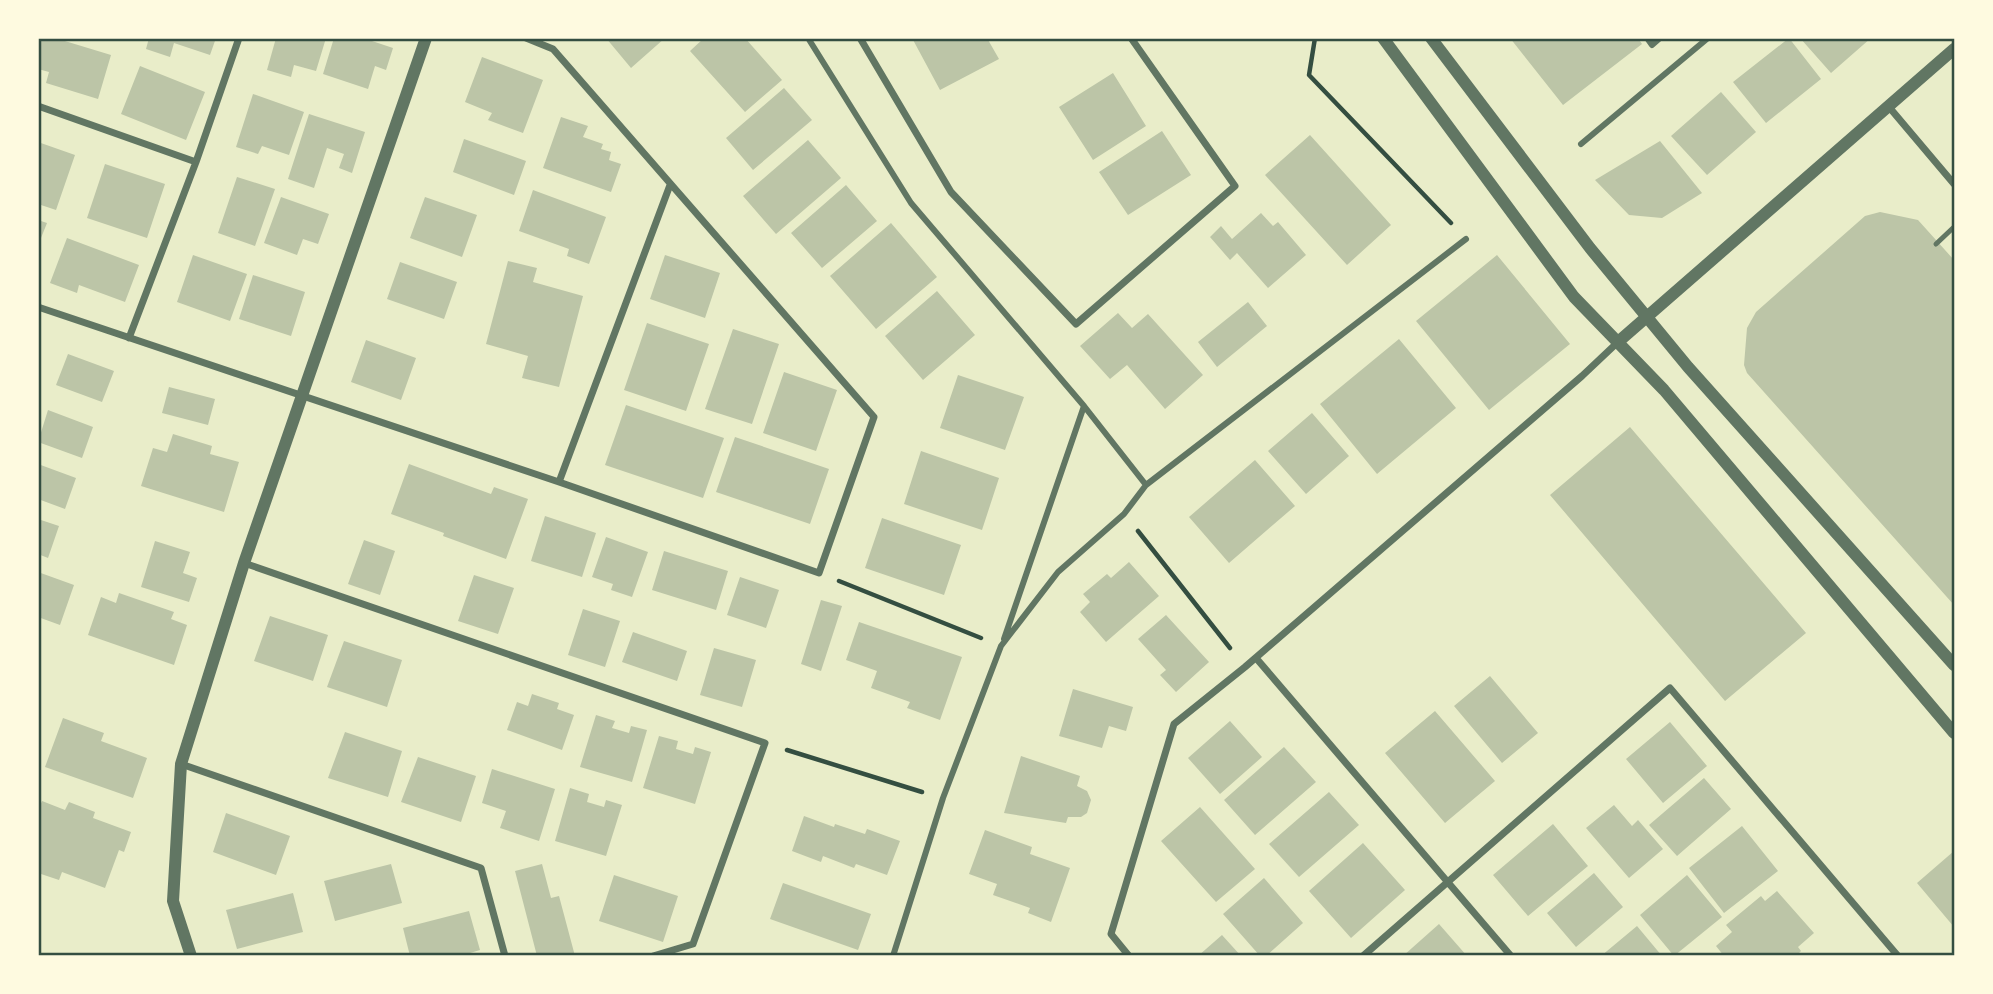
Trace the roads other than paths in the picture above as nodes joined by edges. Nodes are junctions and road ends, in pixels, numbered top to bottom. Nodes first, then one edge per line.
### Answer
1 (239, 38) edge
2 (426, 38) edge
3 (526, 38) edge
4 (808, 38) edge
5 (860, 38) edge
6 (1132, 38) edge
7 (1383, 38) edge
8 (1431, 38) edge
9 (1647, 38) edge
10 (1660, 38) edge
11 (1708, 38) edge
12 (1955, 50) edge
13 (38, 106) edge
14 (1889, 107) junction
15 (1581, 144) dead end
16 (196, 162) junction
17 (1955, 184) edge
18 (670, 185) junction
19 (1955, 227) edge
20 (1466, 239) road end
21 (1936, 244) dead end
22 (38, 307) edge
23 (1648, 316) junction
24 (129, 338) junction
25 (1618, 342) junction
26 (301, 396) junction
27 (1084, 406) junction
28 (559, 482) junction
29 (1146, 485) junction
30 (244, 563) junction
31 (1001, 646) junction
32 (1256, 658) junction
33 (1955, 665) edge
34 (1955, 733) edge
35 (181, 764) junction
36 (1447, 881) junction
37 (191, 956) edge
38 (505, 956) edge
39 (653, 956) edge
40 (893, 956) edge
41 (1129, 956) edge
42 (1363, 956) edge
43 (1511, 956) edge
44 (1898, 956) edge

1 - 16 street
2 - 26 street
3 - 18 street
4 - 27 street
5 - 6 street
7 - 25 street
8 - 23 street
9 - 10 street
11 - 15 street
12 - 14 street
13 - 16 street
14 - 17 street
14 - 23 street
16 - 24 street
18 - 28 street
18 - 28 street
19 - 21 lane
20 - 29 street
22 - 24 street
23 - 25 street
23 - 33 street
24 - 26 street
25 - 32 street
25 - 34 street
26 - 28 street
26 - 30 street
27 - 29 street
27 - 31 street
29 - 31 street
30 - 35 street
30 - 39 street
31 - 40 street
32 - 36 street
32 - 41 street
35 - 37 street
35 - 38 street
36 - 42 street
36 - 43 street
36 - 44 street

